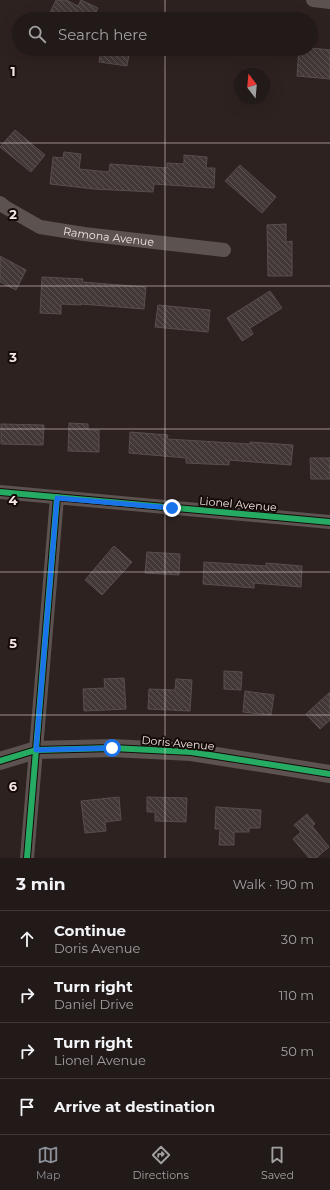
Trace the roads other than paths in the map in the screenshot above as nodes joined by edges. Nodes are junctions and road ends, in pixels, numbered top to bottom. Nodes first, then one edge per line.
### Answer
1 (314, 0) edge
2 (330, 2) edge
3 (0, 203) edge
4 (224, 250) dead end
5 (0, 492) edge
6 (57, 498) junction
7 (330, 522) edge
8 (36, 750) junction
9 (0, 761) edge
10 (330, 774) edge
11 (27, 858) edge

1 - 2 street
3 - 4 street, Ramona Avenue
5 - 6 street, Lionel Avenue
6 - 7 street, Lionel Avenue
6 - 8 street
8 - 9 street, Doris Avenue
8 - 10 street, Doris Avenue
8 - 11 street

